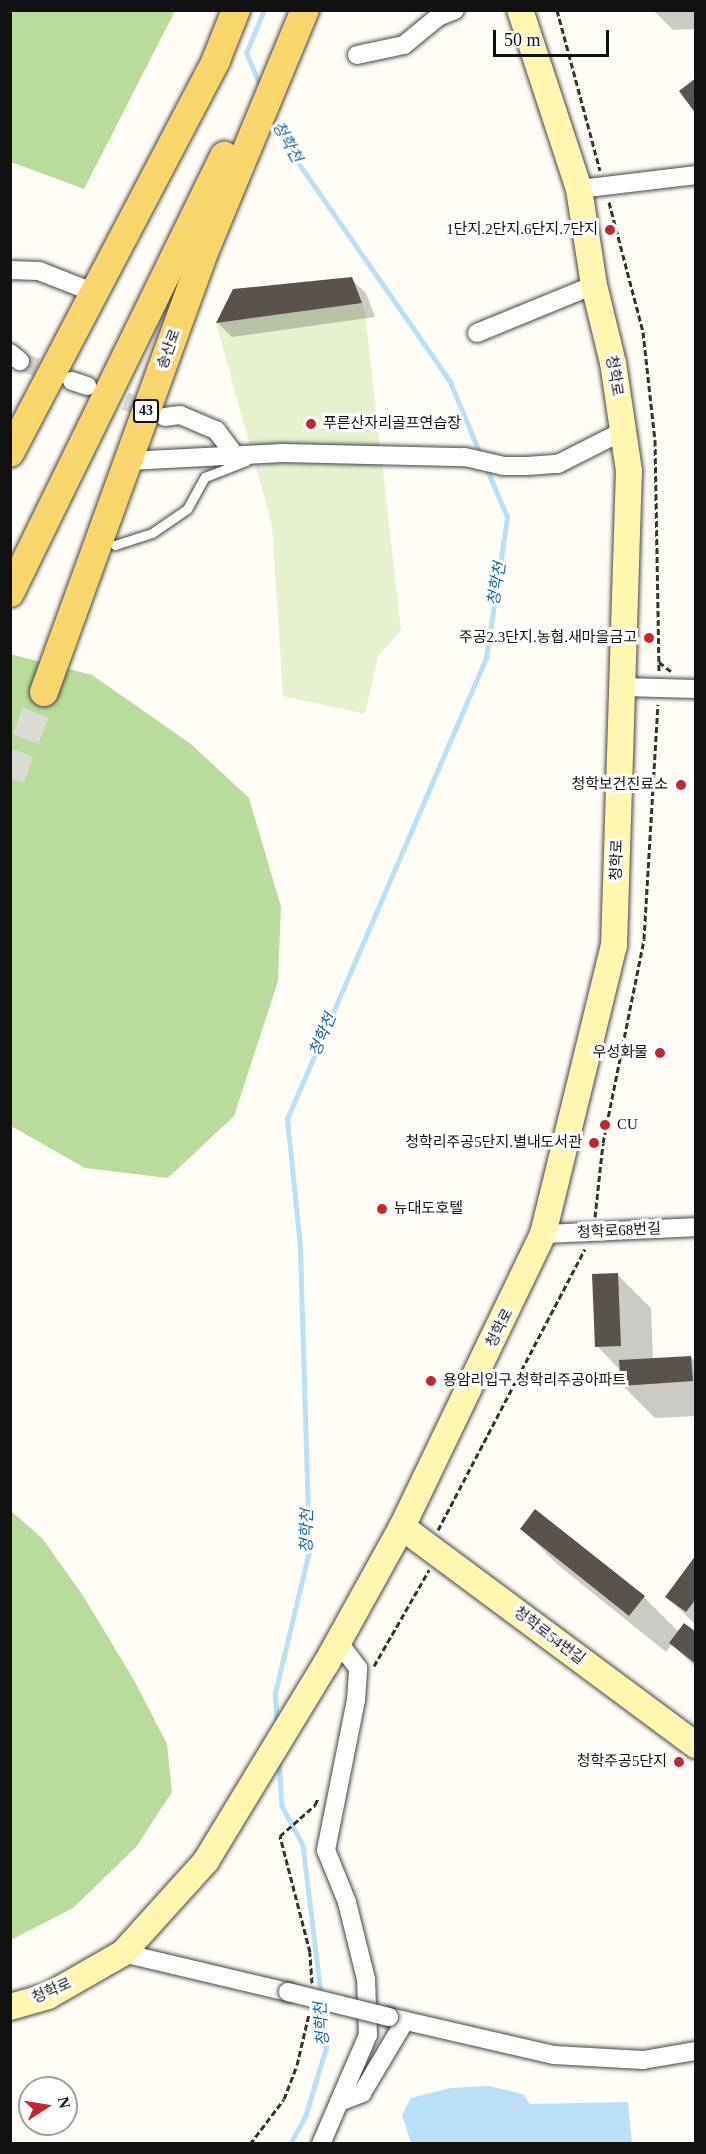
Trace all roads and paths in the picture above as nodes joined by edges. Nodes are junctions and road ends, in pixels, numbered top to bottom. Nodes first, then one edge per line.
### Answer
1 (236, 10) edge
2 (286, 10) edge
3 (305, 10) edge
4 (455, 10) edge
5 (520, 10) edge
6 (357, 55) dead end
7 (246, 128) junction
8 (696, 162) edge
9 (696, 175) edge
10 (671, 177) junction
11 (579, 189) junction
12 (10, 270) edge
13 (594, 285) junction
14 (95, 292) junction
15 (477, 333) dead end
16 (165, 417) tunnel mouth
17 (623, 431) junction
18 (10, 453) edge
19 (263, 455) junction
20 (236, 457) junction
21 (128, 461) junction
22 (115, 545) dead end
23 (10, 593) edge
24 (623, 687) junction
25 (696, 689) edge
26 (44, 692) tunnel mouth
27 (696, 1227) edge
28 (543, 1234) junction
29 (402, 1527) junction
30 (337, 1640) junction
31 (696, 1745) edge
32 (315, 1805) dead end
33 (280, 1836) dead end
34 (123, 1953) junction
35 (10, 2007) edge
36 (397, 2019) junction
37 (696, 2051) edge
38 (339, 2102) junction
39 (321, 2144) edge

1 - 14 main road
2 - 7 main road, 송산로
3 - 7 main road, 송산로 / 43
4 - 6 street
5 - 11 street, 청학로
7 - 21 main road, 송산로 / 43
7 - 23 main road, 송산로
8 - 10 street
9 - 10 street
10 - 11 street
11 - 13 street, 청학로
12 - 14 street
13 - 15 street
13 - 17 street, 청학로
14 - 18 main road
16 - 20 street
17 - 19 street
17 - 24 street, 청학로
19 - 20 street
19 - 22 lane
20 - 21 street
21 - 26 main road, 송산로 / 43
24 - 25 street
24 - 28 street, 청학로
27 - 28 street, 청학로68번길
28 - 29 street, 청학로
29 - 30 street, 청학로
29 - 31 street, 청학로54번길
30 - 34 street, 청학로
30 - 38 street
32 - 33 path
34 - 35 street, 청학로
34 - 36 street, bridge
36 - 37 street
36 - 38 street
38 - 39 street

